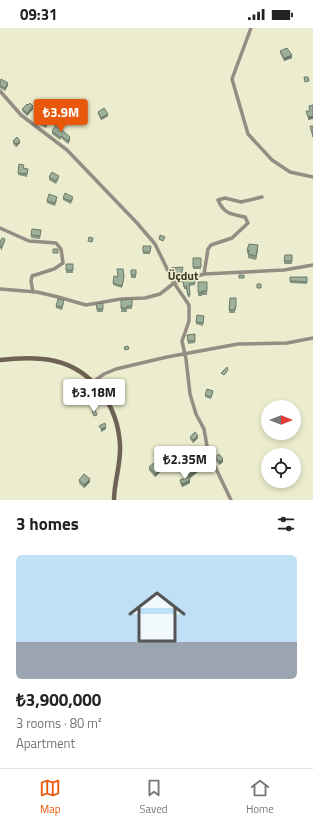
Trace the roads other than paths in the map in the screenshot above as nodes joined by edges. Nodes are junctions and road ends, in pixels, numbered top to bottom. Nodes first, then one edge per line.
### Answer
1 (251, 28) edge
2 (0, 91) edge
3 (313, 177) edge
4 (262, 197) dead end
5 (0, 228) edge
6 (313, 265) edge
7 (204, 274) junction
8 (174, 283) junction
9 (0, 289) edge
10 (33, 292) junction
11 (313, 338) edge
12 (184, 354) junction
13 (0, 360) edge
14 (93, 382) junction
15 (114, 500) edge
16 (231, 500) edge

1 - 3 street
2 - 8 street
4 - 7 street
5 - 10 street
6 - 7 street
7 - 8 street
8 - 10 street
8 - 12 street
9 - 10 street
11 - 12 street
12 - 14 street
12 - 16 street
13 - 14 street
14 - 15 street

